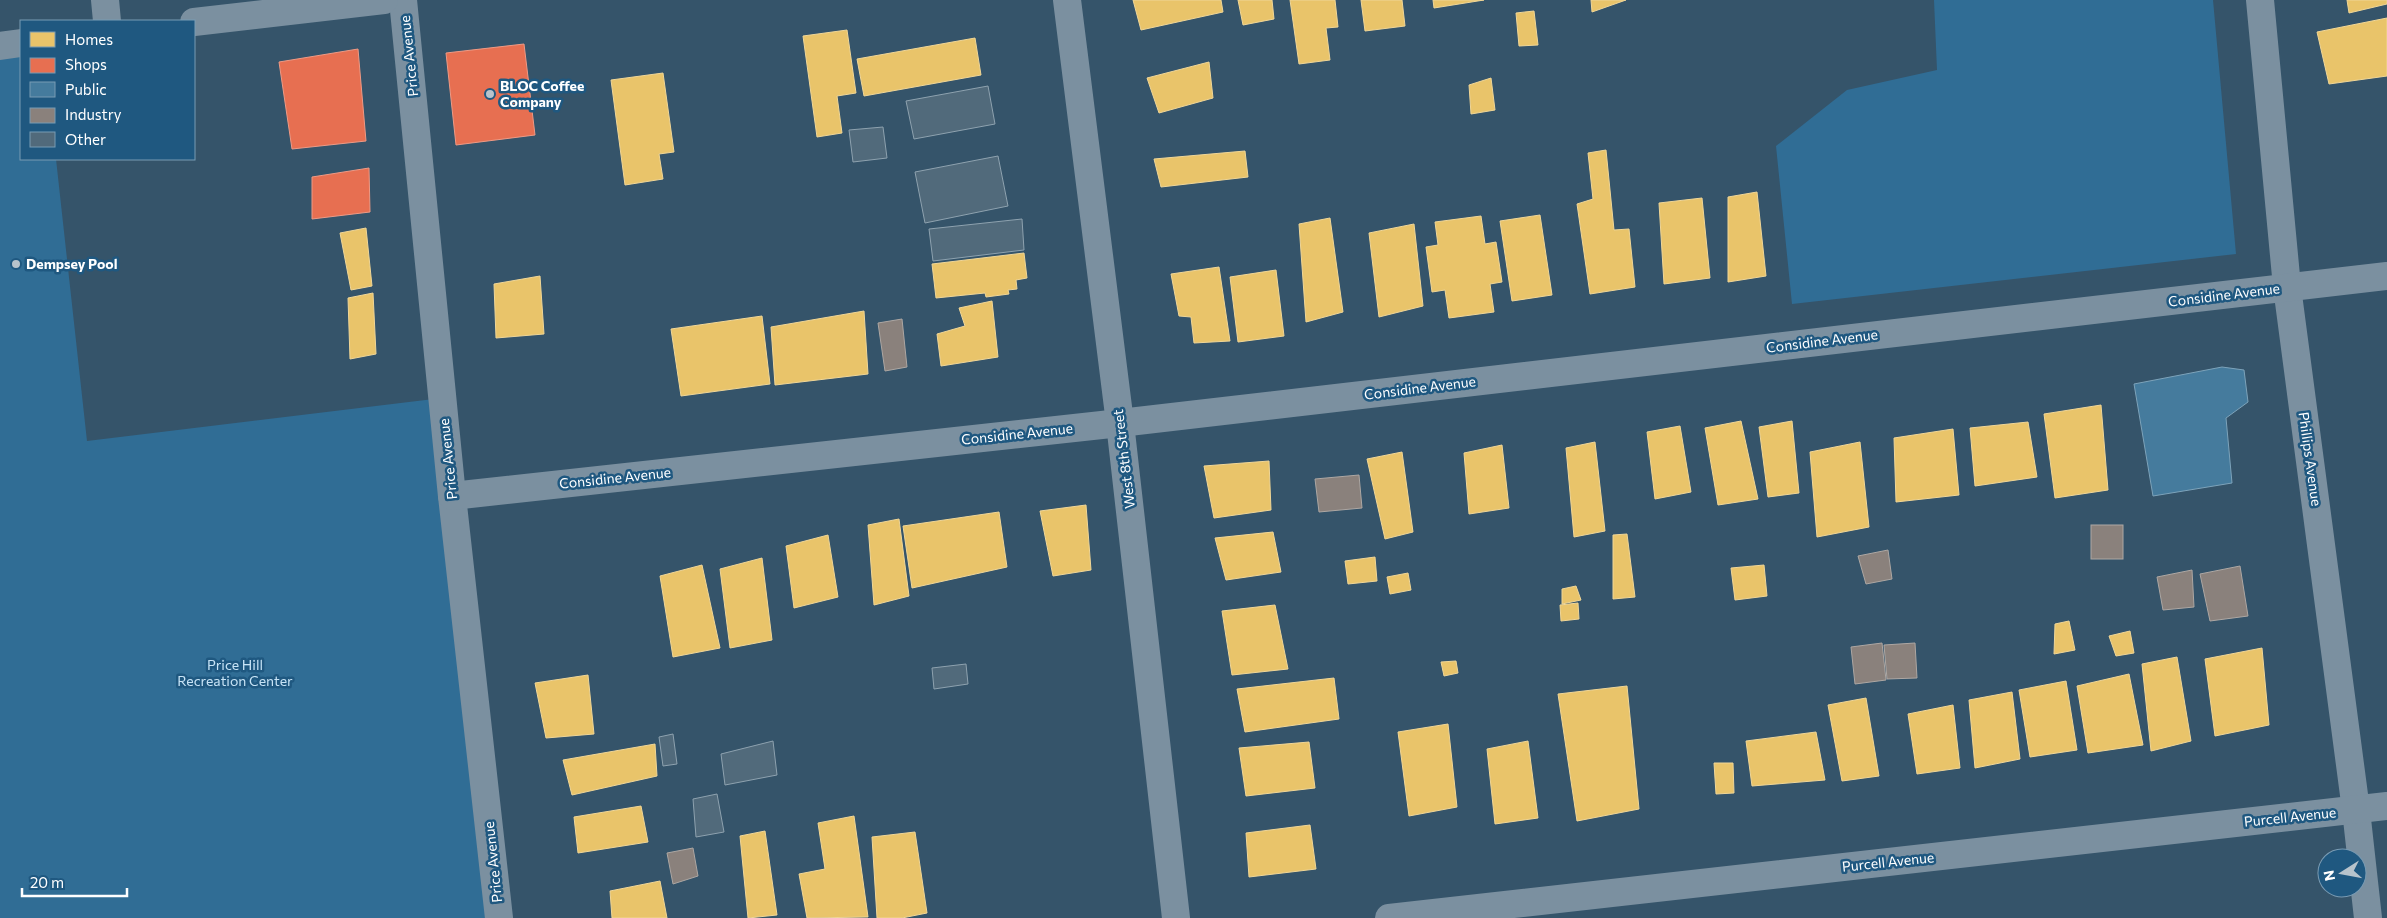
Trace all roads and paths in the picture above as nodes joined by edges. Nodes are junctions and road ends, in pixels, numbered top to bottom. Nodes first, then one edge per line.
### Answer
1 (105, 0) edge
2 (384, 0) edge
3 (403, 0) edge
4 (1067, 0) edge
5 (2260, 0) edge
6 (107, 20) edge
7 (195, 22) edge
8 (20, 43) edge
9 (0, 46) edge
10 (2387, 276) edge
11 (2287, 287) junction
12 (1120, 422) junction
13 (452, 496) junction
14 (2387, 806) edge
15 (2356, 810) junction
16 (499, 918) edge
17 (1176, 918) edge
18 (1389, 918) edge
19 (2368, 918) edge

1 - 6 street
2 - 7 street
3 - 13 street, Price Avenue
4 - 12 street, West 8th Street
5 - 11 street, Phillips Avenue
8 - 9 street
10 - 11 street, Considine Avenue
11 - 12 street, Considine Avenue
11 - 15 street, Phillips Avenue
12 - 13 street, Considine Avenue
12 - 17 street, West 8th Street
13 - 16 street, Price Avenue
14 - 15 street, Purcell Avenue
15 - 18 street, Purcell Avenue
15 - 19 street, Phillips Avenue

